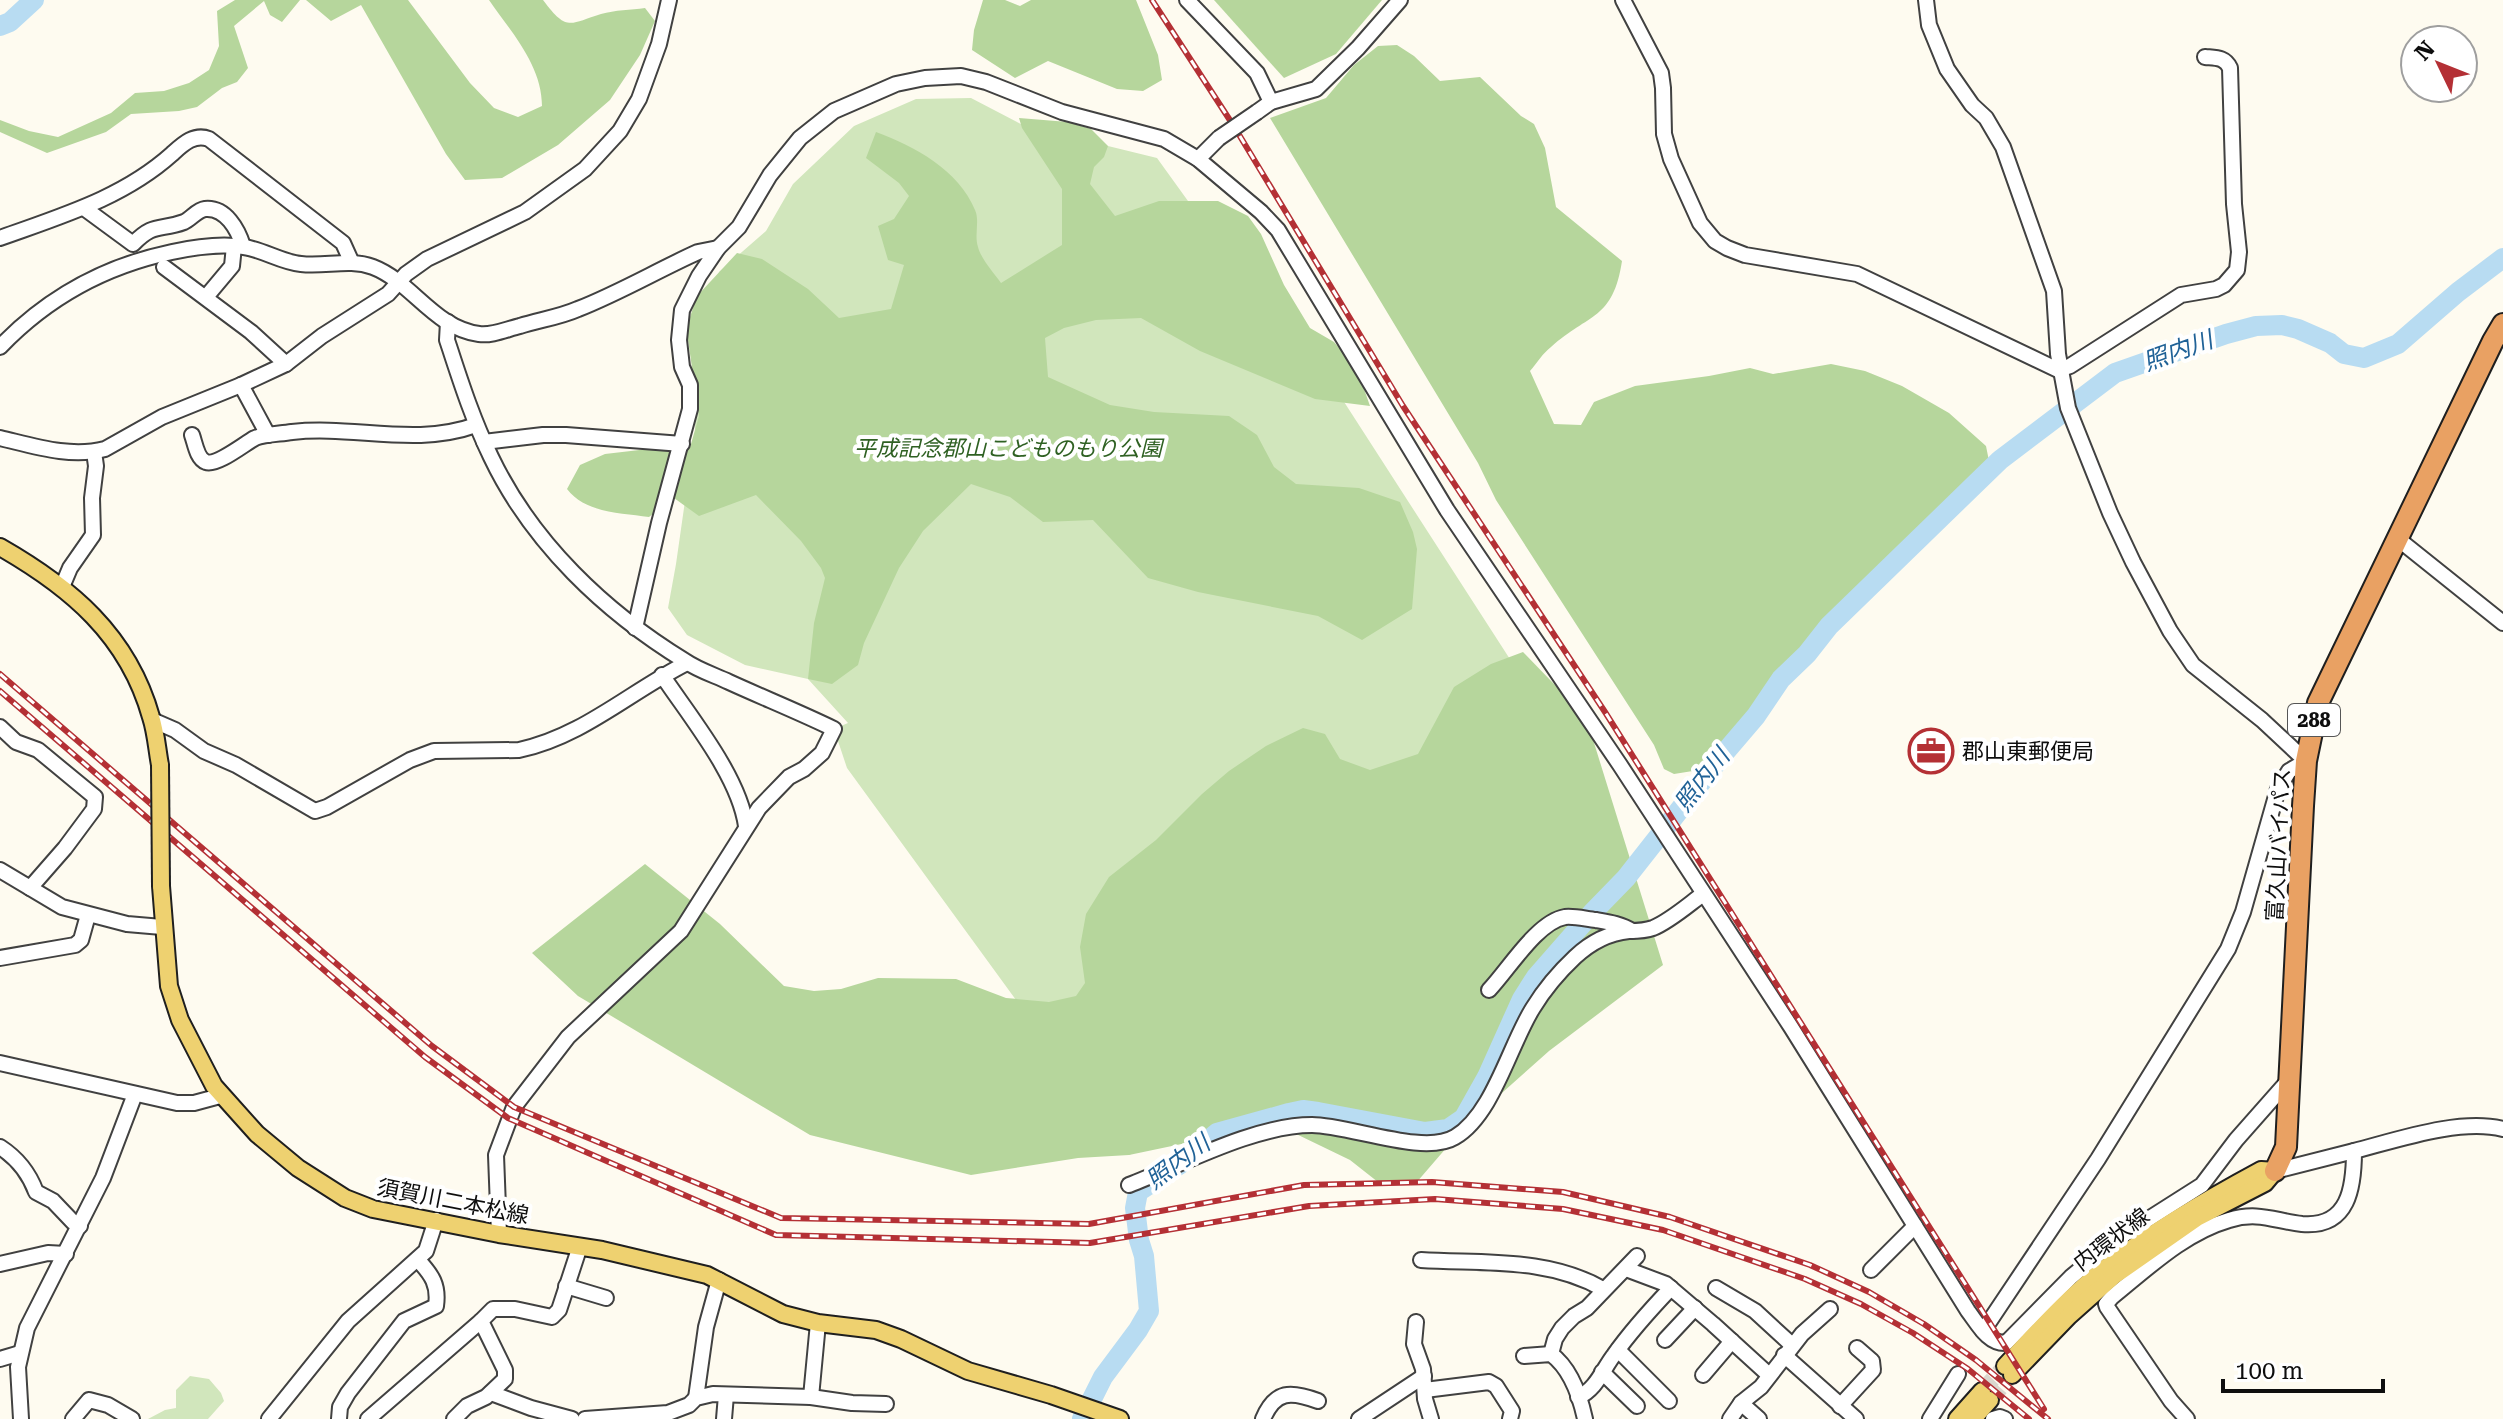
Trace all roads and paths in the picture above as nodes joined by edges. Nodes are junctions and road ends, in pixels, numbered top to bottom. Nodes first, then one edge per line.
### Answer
1 (669, 0) edge
2 (1187, 0) edge
3 (1400, 0) edge
4 (1623, 0) edge
5 (1926, 0) edge
6 (2205, 57) dead end
7 (1271, 102) junction
8 (1198, 159) junction
9 (84, 208) junction
10 (0, 238) edge
11 (238, 246) junction
12 (718, 248) junction
13 (352, 263) junction
14 (164, 267) dead end
15 (399, 282) junction
16 (206, 297) junction
17 (448, 322) junction
18 (2503, 324) edge
19 (0, 347) edge
20 (286, 364) junction
21 (2061, 369) junction
22 (241, 385) junction
23 (476, 425) junction
24 (192, 435) dead end
25 (268, 435) junction
26 (0, 438) edge
27 (484, 442) junction
28 (682, 444) junction
29 (94, 452) junction
30 (2398, 539) junction
31 (0, 547) edge
32 (62, 587) junction
33 (2503, 623) edge
34 (635, 628) junction
35 (687, 663) junction
36 (662, 675) junction
37 (152, 720) junction
38 (0, 727) edge
39 (2306, 761) junction
40 (746, 826) junction
41 (2, 877) edge
42 (30, 888) junction
43 (1703, 894) junction
44 (88, 915) junction
45 (162, 927) junction
46 (1632, 931) junction
47 (0, 958) edge
48 (1489, 990) dead end
49 (0, 1063) edge
50 (2289, 1080) junction
51 (135, 1094) junction
52 (220, 1096) junction
53 (2503, 1129) edge
54 (0, 1147) edge
55 (2354, 1151) junction
56 (2267, 1175) junction
57 (1129, 1185) dead end
58 (436, 1220) junction
59 (80, 1226) junction
60 (1915, 1226) junction
61 (499, 1234) junction
62 (580, 1246) junction
63 (66, 1254) junction
64 (1637, 1256) dead end
65 (418, 1260) junction
66 (1421, 1260) dead end
67 (0, 1264) edge
68 (1626, 1269) junction
69 (1871, 1270) dead end
70 (719, 1280) junction
71 (566, 1286) junction
72 (1671, 1288) junction
73 (1716, 1288) dead end
74 (1603, 1289) junction
75 (606, 1298) dead end
76 (1695, 1308) junction
77 (1830, 1309) dead end
78 (481, 1321) junction
79 (1416, 1322) dead end
80 (818, 1323) junction
81 (1983, 1331) junction
82 (1665, 1340) dead end
83 (1732, 1341) junction
84 (1857, 1348) dead end
85 (1618, 1350) junction
86 (1788, 1350) junction
87 (20, 1353) junction
88 (1551, 1354) junction
89 (1524, 1356) dead end
90 (0, 1359) edge
91 (2009, 1371) tunnel mouth
92 (1602, 1372) junction
93 (1958, 1374) dead end
94 (1703, 1375) dead end
95 (1769, 1375) junction
96 (1424, 1383) junction
97 (491, 1393) junction
98 (726, 1395) junction
99 (811, 1397) junction
100 (1578, 1397) junction
101 (696, 1398) junction
102 (1318, 1401) dead end
103 (1669, 1401) dead end
104 (1741, 1403) junction
105 (886, 1404) dead end
106 (1637, 1406) dead end
107 (1840, 1406) junction
108 (1377, 1414) edge
109 (1115, 1417) edge
110 (21, 1419) edge
111 (73, 1419) edge
112 (132, 1419) edge
113 (269, 1419) edge
114 (339, 1419) edge
115 (368, 1419) edge
116 (454, 1419) edge
117 (572, 1419) edge
118 (585, 1419) edge
119 (724, 1419) edge
120 (1263, 1419) edge
121 (1359, 1419) edge
122 (1431, 1419) edge
123 (1510, 1419) edge
124 (1585, 1419) edge
125 (1730, 1419) edge
126 (1759, 1419) edge
127 (1856, 1419) edge
128 (1930, 1419) edge
129 (1957, 1419) edge
130 (1973, 1419) edge
131 (1993, 1419) edge
132 (2005, 1419) edge
133 (2187, 1419) edge

1 - 15 street
2 - 7 street
3 - 7 street
4 - 21 street
5 - 21 street
6 - 21 street
7 - 8 street, bridge
8 - 12 street
8 - 43 street
9 - 10 street
9 - 11 street
9 - 13 street
11 - 13 street
11 - 16 street
11 - 19 street
12 - 17 street
12 - 28 street
13 - 15 street
14 - 16 street
15 - 17 street
15 - 20 street
16 - 20 street
17 - 23 street
18 - 30 highway, 富久山バイパス / 288
20 - 22 street
21 - 39 street
22 - 25 street
22 - 29 street
23 - 25 street
23 - 27 street
24 - 25 street
26 - 29 street
27 - 28 street
27 - 34 street
28 - 34 street
29 - 32 street
30 - 33 street
30 - 39 highway, 富久山バイパス / 288
31 - 32 main road, 須賀川二本松線
32 - 37 main road, 須賀川二本松線
34 - 35 street
35 - 36 street
35 - 40 street
36 - 37 street
36 - 40 street
37 - 45 main road, 須賀川二本松線, bridge
38 - 42 street
39 - 50 highway, 富久山バイパス / 288
39 - 81 street
40 - 61 street
41 - 42 street
42 - 44 street
43 - 46 street
43 - 60 street
44 - 45 street
44 - 47 street
45 - 52 main road, 須賀川二本松線
46 - 48 street
46 - 57 street
49 - 51 street
50 - 56 highway, 富久山バイパス / 288
50 - 81 street
51 - 52 street
51 - 59 street
52 - 58 main road, 須賀川二本松線
53 - 55 street
54 - 59 street
55 - 56 street
55 - 133 street
56 - 91 main road, 内環状線
58 - 61 main road, 須賀川二本松線
58 - 65 street
59 - 63 street
60 - 69 street
60 - 81 street
61 - 62 main road, 須賀川二本松線
62 - 70 main road, 須賀川二本松線
62 - 71 street
63 - 67 street
63 - 87 street
64 - 68 street
65 - 113 street
65 - 114 street
66 - 74 street
68 - 72 street
68 - 74 street
70 - 80 main road, 須賀川二本松線
70 - 101 street
71 - 75 street
71 - 78 street
72 - 76 street
72 - 85 street
73 - 86 street
74 - 88 street
76 - 82 street
76 - 83 street
77 - 86 street
78 - 97 street
78 - 115 street
79 - 96 street
80 - 99 street
80 - 109 main road, 須賀川二本松線
83 - 94 street
83 - 95 street
84 - 107 street
85 - 92 street
85 - 103 street
86 - 95 street
86 - 107 street
87 - 90 street
87 - 110 street
88 - 89 street
88 - 100 street
92 - 100 street
92 - 106 street
93 - 128 street
95 - 104 street
96 - 108 street
96 - 122 street
96 - 123 street
97 - 116 street
97 - 117 street
98 - 99 street
98 - 101 street
98 - 119 street
99 - 105 street
100 - 124 street
101 - 118 street
102 - 120 street
104 - 125 street
104 - 126 street
107 - 127 street
108 - 121 street
111 - 112 street
129 - 130 main road
131 - 132 street

